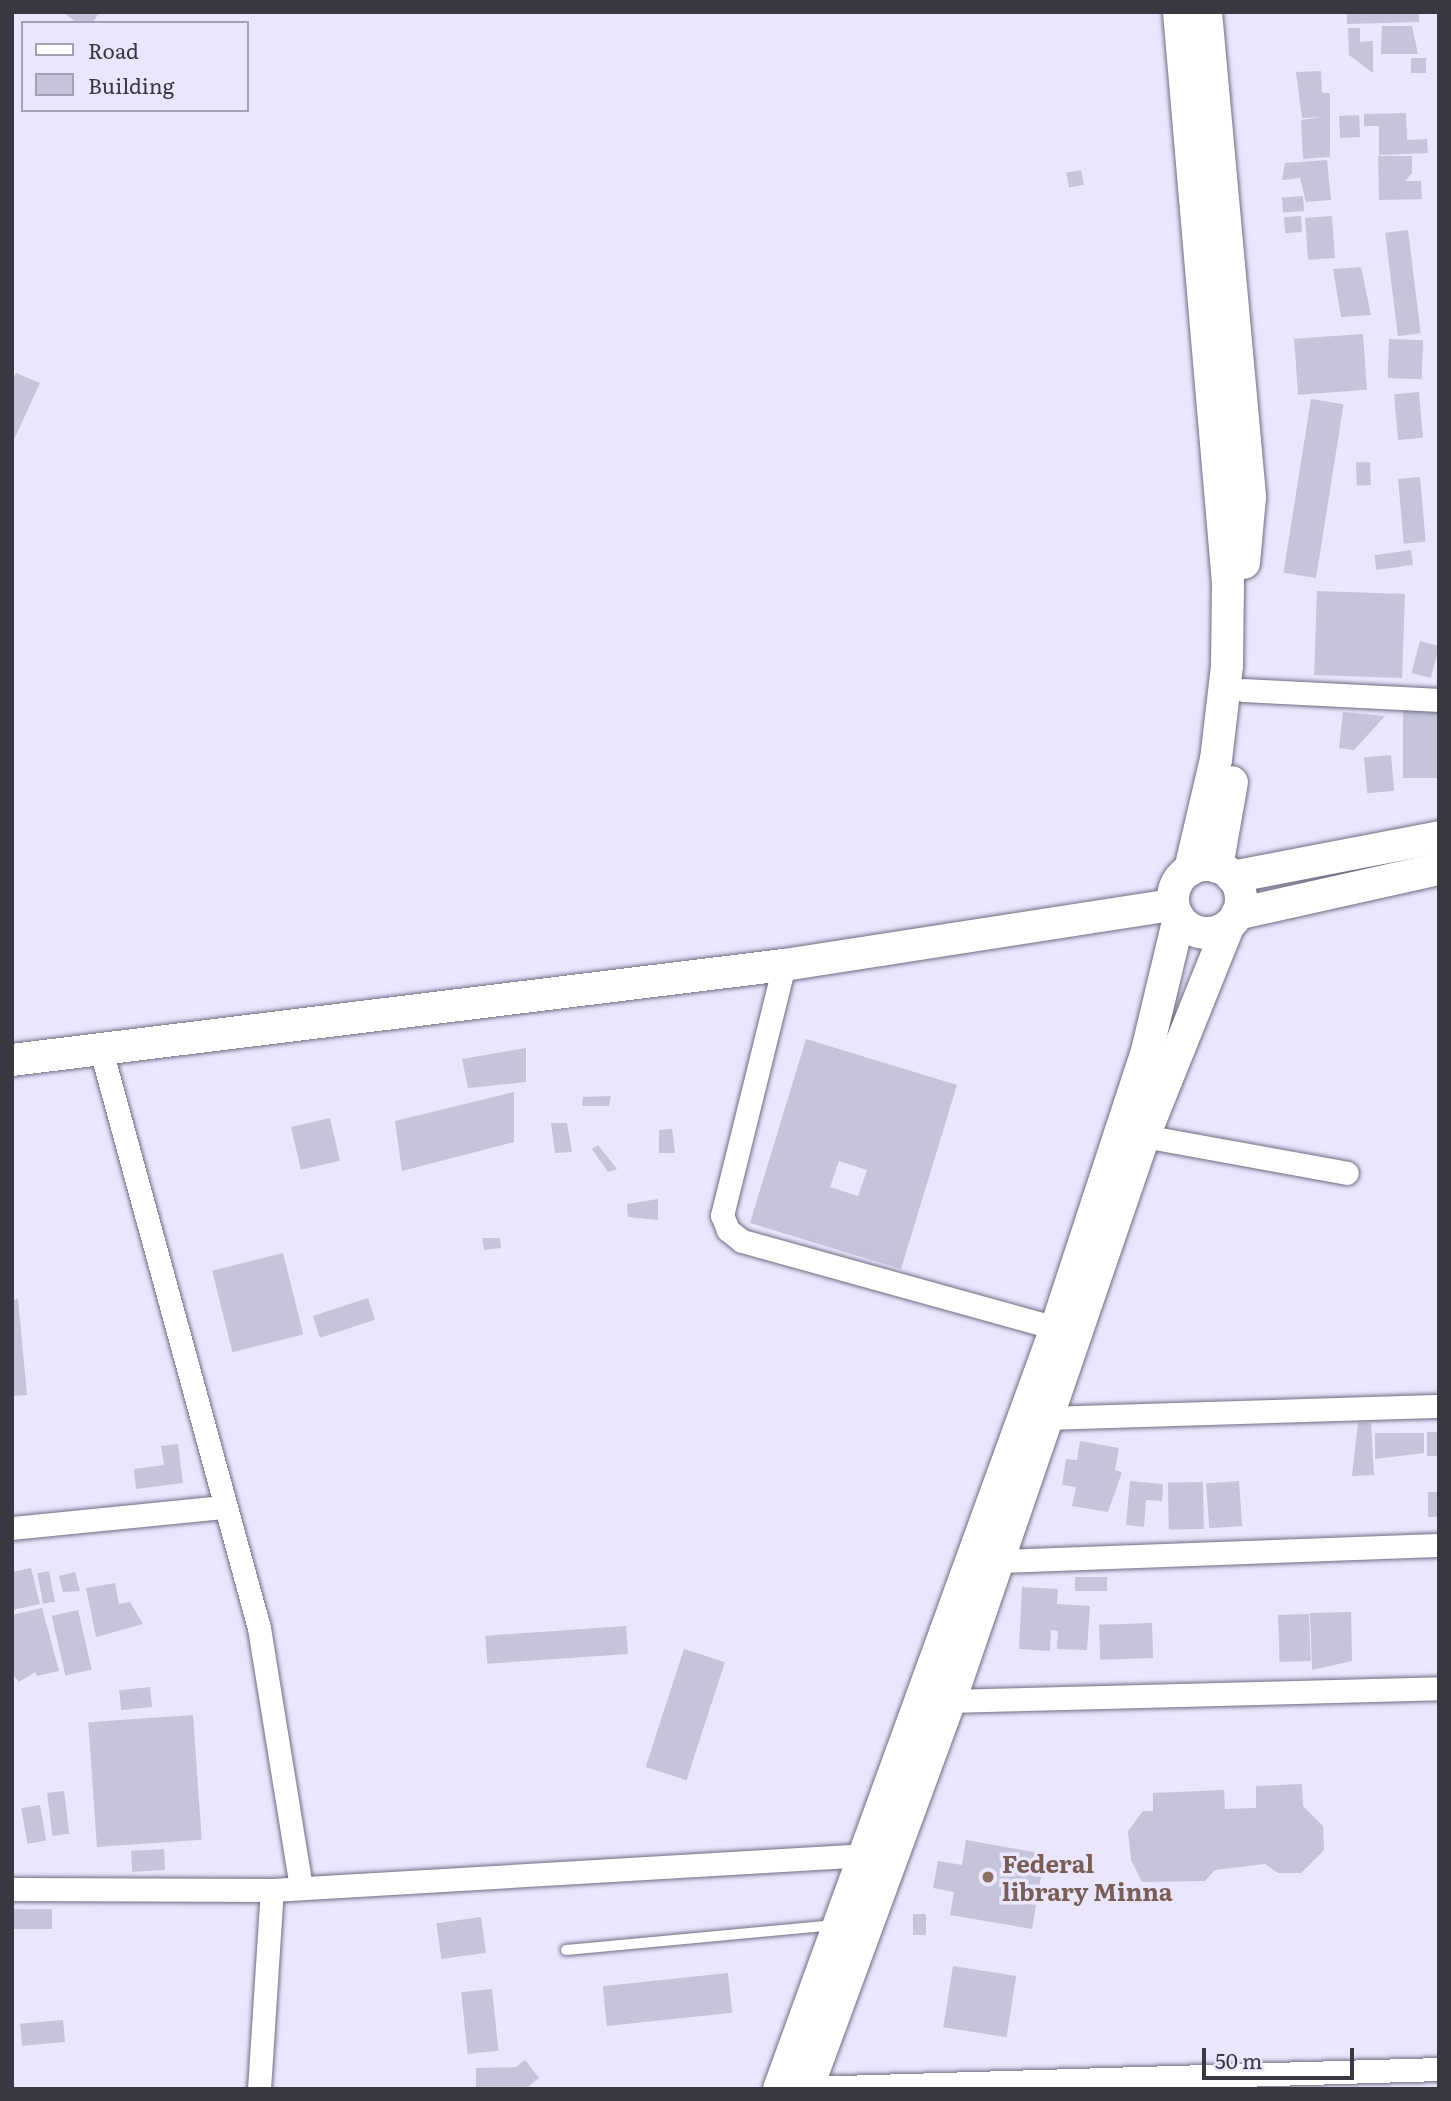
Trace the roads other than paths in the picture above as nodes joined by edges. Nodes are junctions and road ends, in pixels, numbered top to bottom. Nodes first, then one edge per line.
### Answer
1 (1179, 12) edge
2 (1206, 12) edge
3 (1244, 690) junction
4 (1439, 700) edge
5 (1439, 836) edge
6 (1439, 869) edge
7 (1213, 871) junction
8 (1176, 911) junction
9 (1233, 920) junction
10 (784, 965) junction
11 (102, 1050) junction
12 (12, 1060) edge
13 (1144, 1136) junction
14 (1347, 1173) dead end
15 (1056, 1328) junction
16 (1439, 1406) edge
17 (1049, 1418) junction
18 (224, 1507) junction
19 (12, 1528) edge
20 (1439, 1545) edge
21 (999, 1561) junction
22 (1439, 1688) edge
23 (950, 1701) junction
24 (867, 1855) junction
25 (302, 1887) junction
26 (12, 1889) edge
27 (272, 1890) junction
28 (843, 1925) junction
29 (566, 1950) dead end
30 (1439, 2069) edge
31 (798, 2088) edge
32 (259, 2089) edge

1 - 7 main road
2 - 3 main road
3 - 4 street
3 - 7 main road
5 - 7 main road
6 - 9 main road
7 - 8 main road
7 - 9 main road
8 - 9 main road
8 - 10 main road
8 - 15 main road
9 - 13 main road
10 - 11 main road
10 - 15 street
11 - 12 main road
11 - 18 street
13 - 14 street
13 - 17 main road
15 - 24 main road
16 - 17 street
17 - 21 main road
18 - 19 street
18 - 25 street
20 - 21 street
21 - 23 main road
22 - 23 street
23 - 31 main road
24 - 25 street
24 - 28 main road
25 - 27 street
26 - 27 street
27 - 32 street
28 - 29 lane
28 - 31 main road
30 - 31 street

